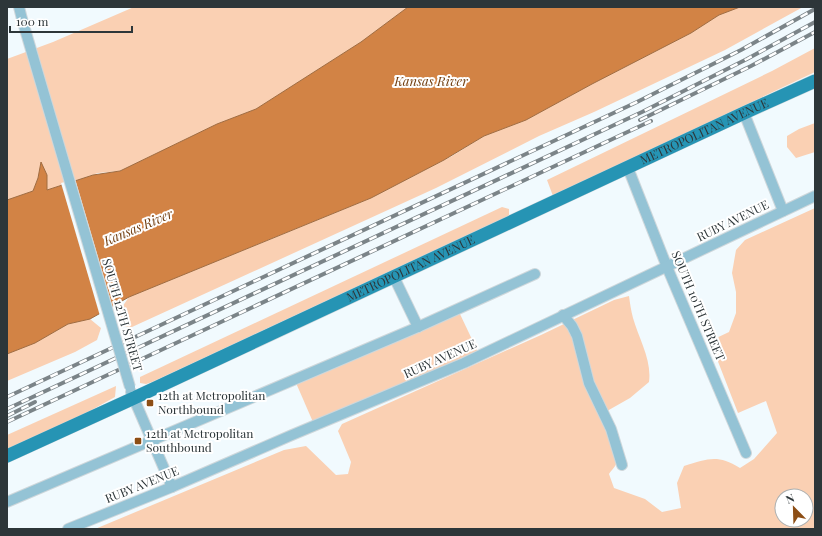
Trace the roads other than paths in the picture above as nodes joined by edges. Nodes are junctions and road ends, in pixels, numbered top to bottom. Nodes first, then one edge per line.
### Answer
1 (19, 7) edge
2 (815, 81) edge
3 (744, 113) junction
4 (628, 168) junction
5 (815, 196) edge
6 (783, 211) junction
7 (667, 267) junction
8 (535, 274) dead end
9 (394, 277) junction
10 (563, 315) junction
11 (418, 327) junction
12 (132, 393) junction
13 (152, 441) junction
14 (746, 453) dead end
15 (7, 456) edge
16 (622, 465) dead end
17 (172, 487) junction
18 (7, 502) edge
19 (68, 529) edge

1 - 12 street, SOUTH 12TH STREET, bridge
2 - 3 main road, METROPOLITAN AVENUE
3 - 4 main road, METROPOLITAN AVENUE
3 - 6 street
4 - 7 street, SOUTH 10TH STREET
4 - 9 main road, METROPOLITAN AVENUE
5 - 6 street, RUBY AVENUE
6 - 7 street, RUBY AVENUE
7 - 10 street, RUBY AVENUE
7 - 14 street, SOUTH 10TH STREET
8 - 11 street
9 - 11 street
9 - 12 main road, METROPOLITAN AVENUE
10 - 16 street
10 - 17 street, RUBY AVENUE
11 - 13 street
12 - 13 street, SOUTH 12TH STREET
12 - 15 main road, METROPOLITAN AVENUE
13 - 17 street, SOUTH 12TH STREET
13 - 18 street
17 - 19 street, RUBY AVENUE

